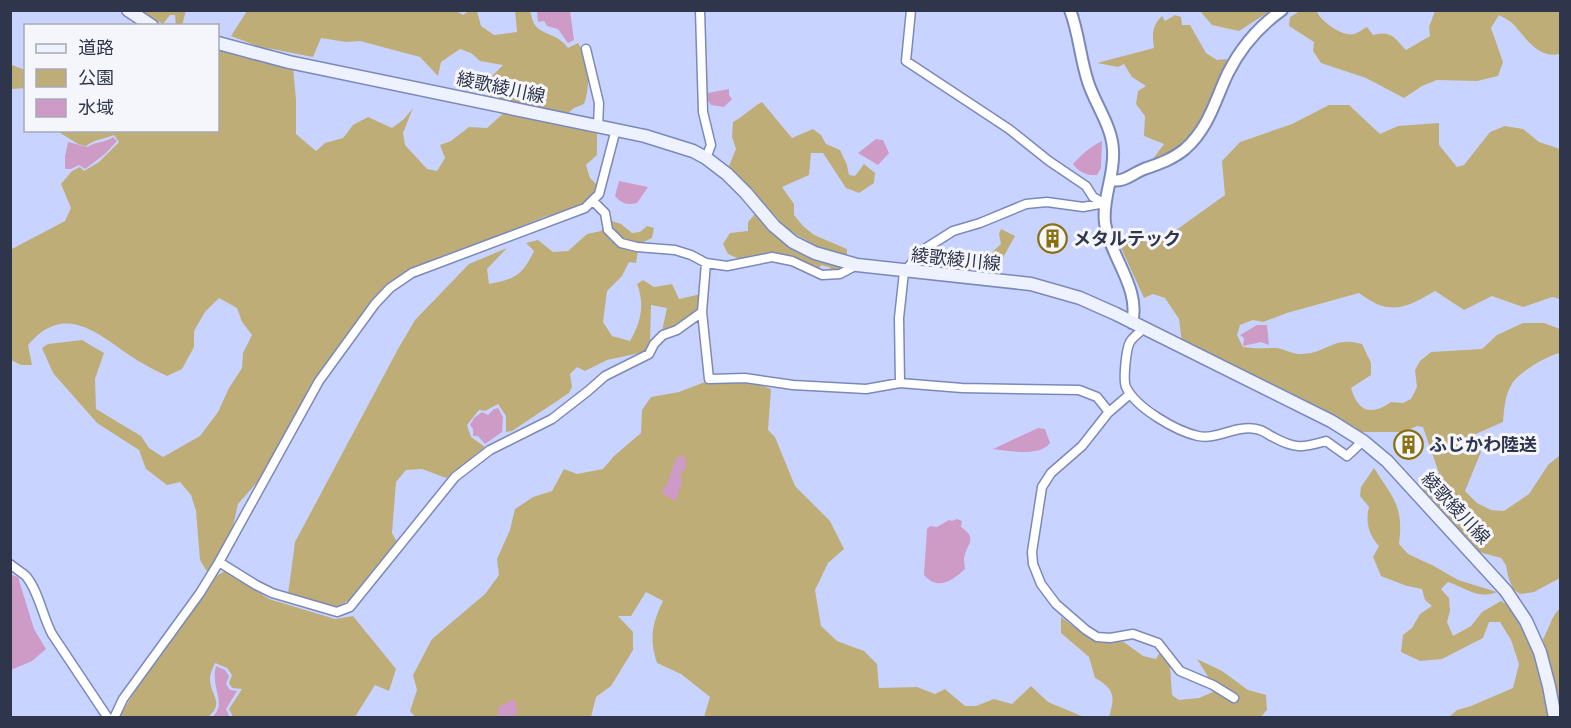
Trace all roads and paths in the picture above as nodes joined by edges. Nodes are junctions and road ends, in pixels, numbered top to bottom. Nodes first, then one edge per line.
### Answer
1 (128, 10) edge
2 (700, 10) edge
3 (911, 10) edge
4 (1070, 10) edge
5 (1282, 10) edge
6 (149, 24) edge
7 (219, 43) edge
8 (586, 49) dead end
9 (598, 126) junction
10 (616, 129) junction
11 (706, 158) junction
12 (1110, 180) junction
13 (593, 201) junction
14 (1105, 203) junction
15 (706, 263) junction
16 (856, 265) junction
17 (904, 272) junction
18 (702, 312) junction
19 (1137, 326) junction
20 (900, 383) junction
21 (1131, 394) junction
22 (1109, 412) junction
23 (1363, 441) junction
24 (219, 562) junction
25 (10, 564) edge
26 (1234, 698) dead end
27 (108, 717) edge
28 (114, 717) edge
29 (1555, 717) edge

1 - 6 main road
2 - 11 street
3 - 14 street
4 - 12 street
5 - 12 street
7 - 9 main road, 綾歌綾川線
8 - 9 street
9 - 10 main road, 綾歌綾川線
10 - 11 main road, 綾歌綾川線
10 - 13 street
11 - 16 main road, 綾歌綾川線
12 - 14 street
13 - 15 street
13 - 24 street
14 - 17 street
14 - 19 street
15 - 16 street
15 - 18 street
16 - 17 main road, 綾歌綾川線
17 - 19 main road, 綾歌綾川線
17 - 20 street
18 - 20 street
18 - 24 street
19 - 21 street
19 - 23 main road, 綾歌綾川線
20 - 22 street
21 - 22 street
21 - 23 street
22 - 26 street
23 - 29 main road, 綾歌綾川線
24 - 28 street
25 - 27 street

